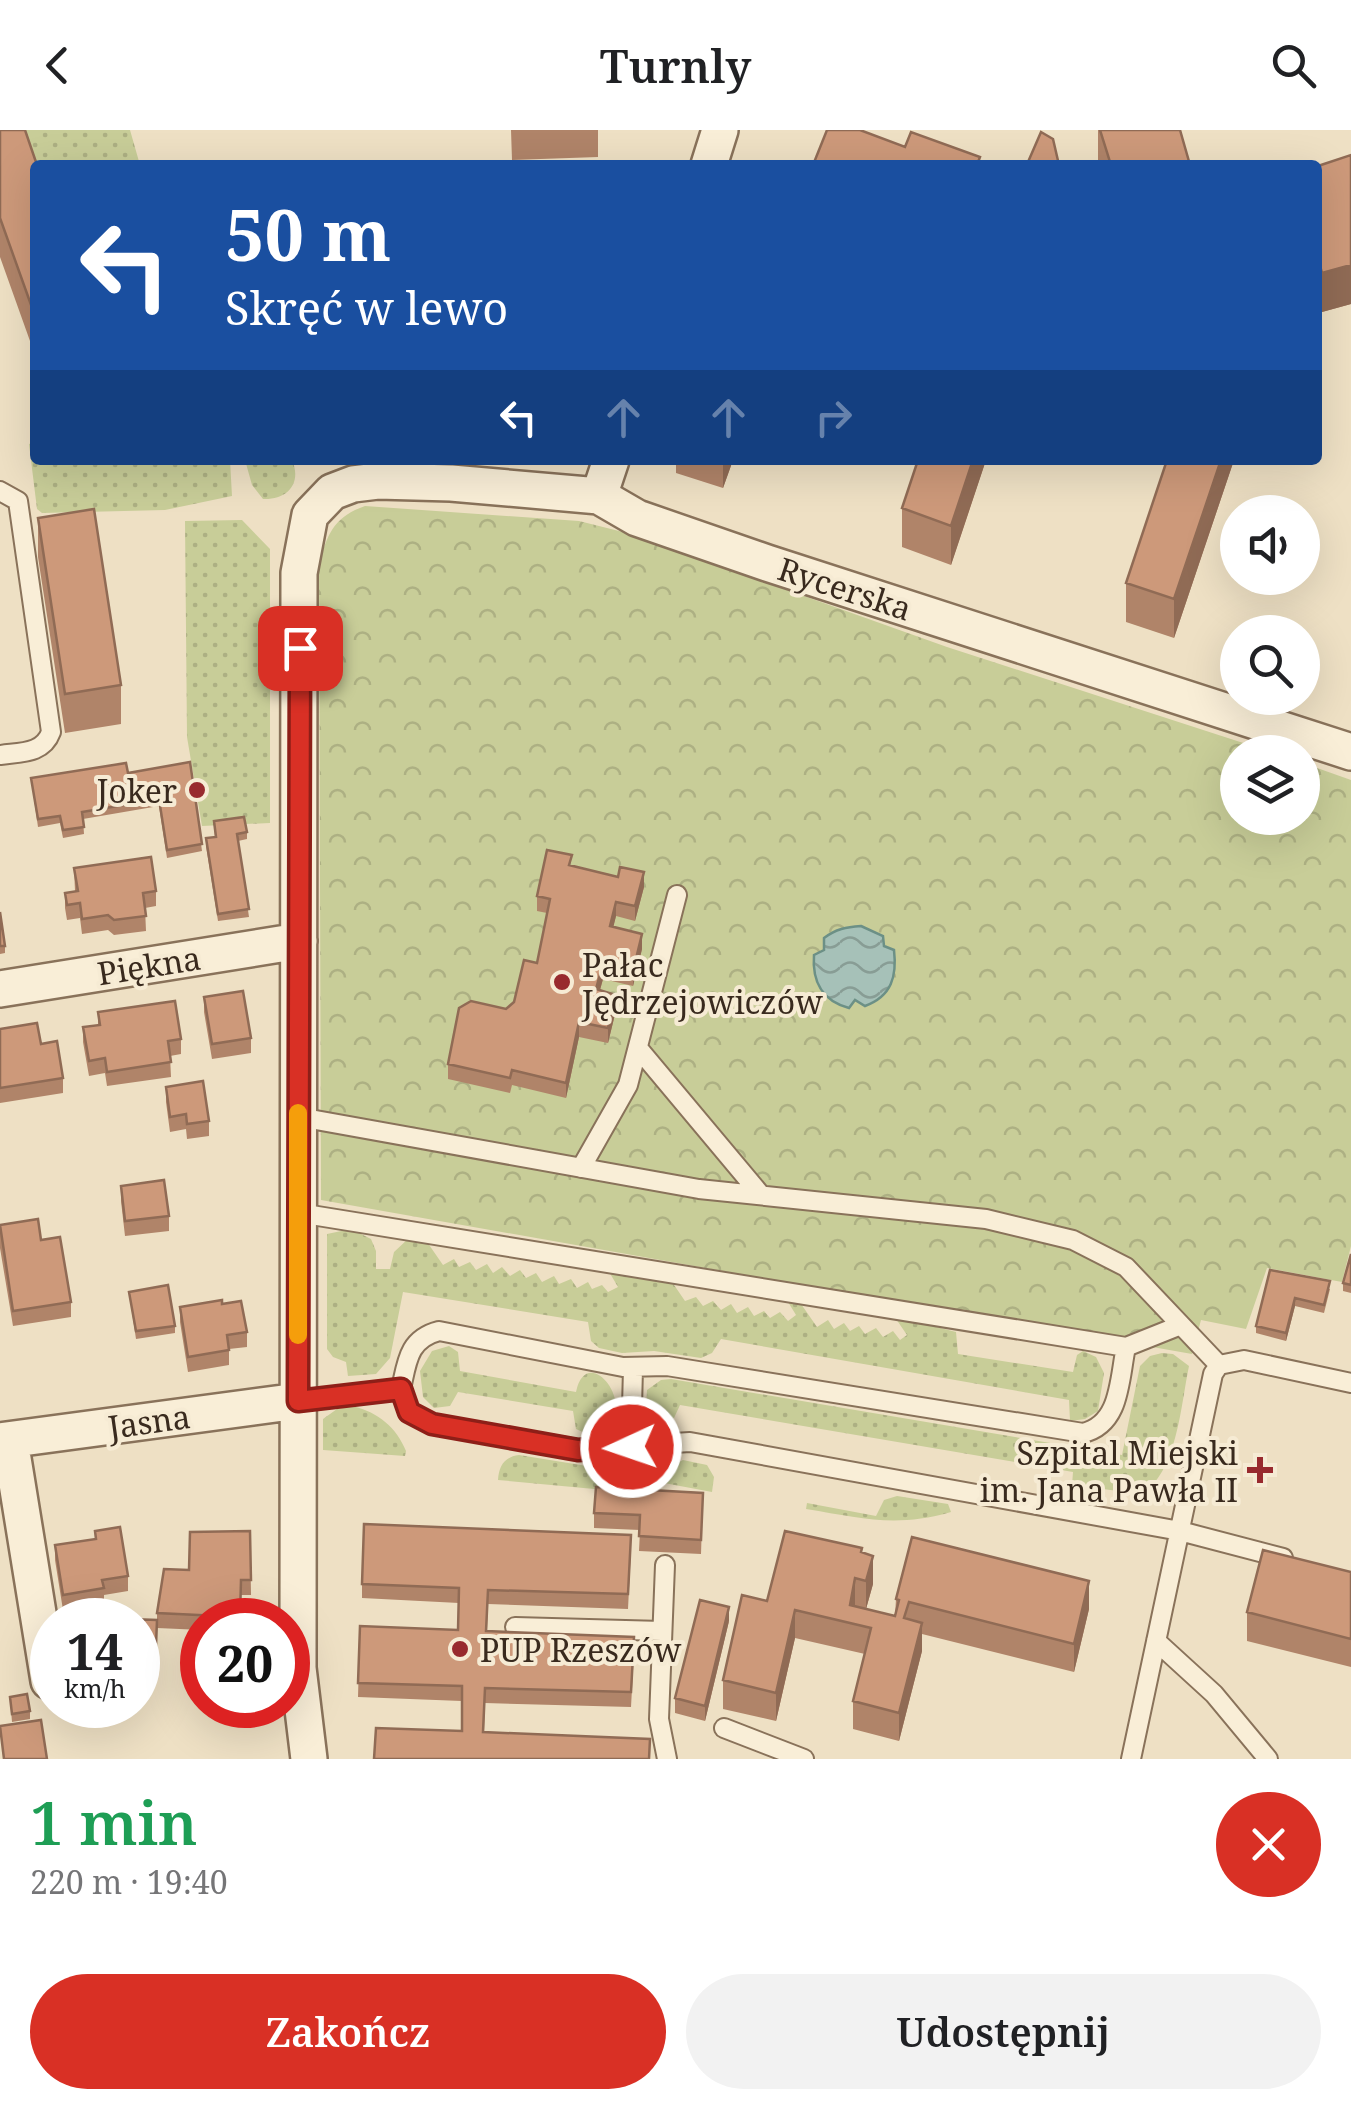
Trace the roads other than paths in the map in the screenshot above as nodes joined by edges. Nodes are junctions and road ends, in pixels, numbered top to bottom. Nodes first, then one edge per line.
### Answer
1 (720, 130) edge
2 (711, 160) edge
3 (609, 465) edge
4 (0, 490) edge
5 (599, 496) junction
6 (1351, 752) edge
7 (0, 755) edge
8 (677, 895) dead end
9 (299, 941) junction
10 (0, 989) edge
11 (638, 1048) junction
12 (298, 1117) junction
13 (582, 1168) junction
14 (761, 1194) junction
15 (299, 1213) junction
16 (1182, 1326) junction
17 (1126, 1347) junction
18 (1219, 1365) junction
19 (633, 1368) junction
20 (1351, 1383) edge
21 (401, 1389) junction
22 (298, 1401) junction
23 (5, 1440) edge
24 (631, 1447) junction
25 (1180, 1532) junction
26 (1301, 1562) edge
27 (665, 1565) dead end
28 (34, 1598) edge
29 (514, 1628) edge
30 (662, 1631) junction
31 (1156, 1641) junction
32 (724, 1728) dead end
33 (309, 1759) edge
34 (667, 1759) edge
35 (804, 1759) edge
36 (1131, 1759) edge
37 (1268, 1759) edge

1 - 2 street
3 - 5 street
4 - 7 lane
5 - 6 street, Rycerska
5 - 9 street, Rycerska
8 - 11 lane
9 - 10 street, Piękna
9 - 12 street
11 - 13 lane
11 - 14 lane
12 - 13 lane
12 - 15 street
13 - 14 lane
14 - 16 lane
15 - 17 lane
15 - 22 street
16 - 17 lane
16 - 18 lane
17 - 19 lane
18 - 20 lane
18 - 25 lane
19 - 21 lane
19 - 24 lane
21 - 22 lane
21 - 24 lane
22 - 23 street, Jasna
22 - 33 street
23 - 28 street
24 - 25 lane
25 - 26 lane
25 - 31 lane
27 - 30 lane
29 - 30 lane
30 - 34 lane
31 - 36 lane
31 - 37 lane
32 - 35 lane

